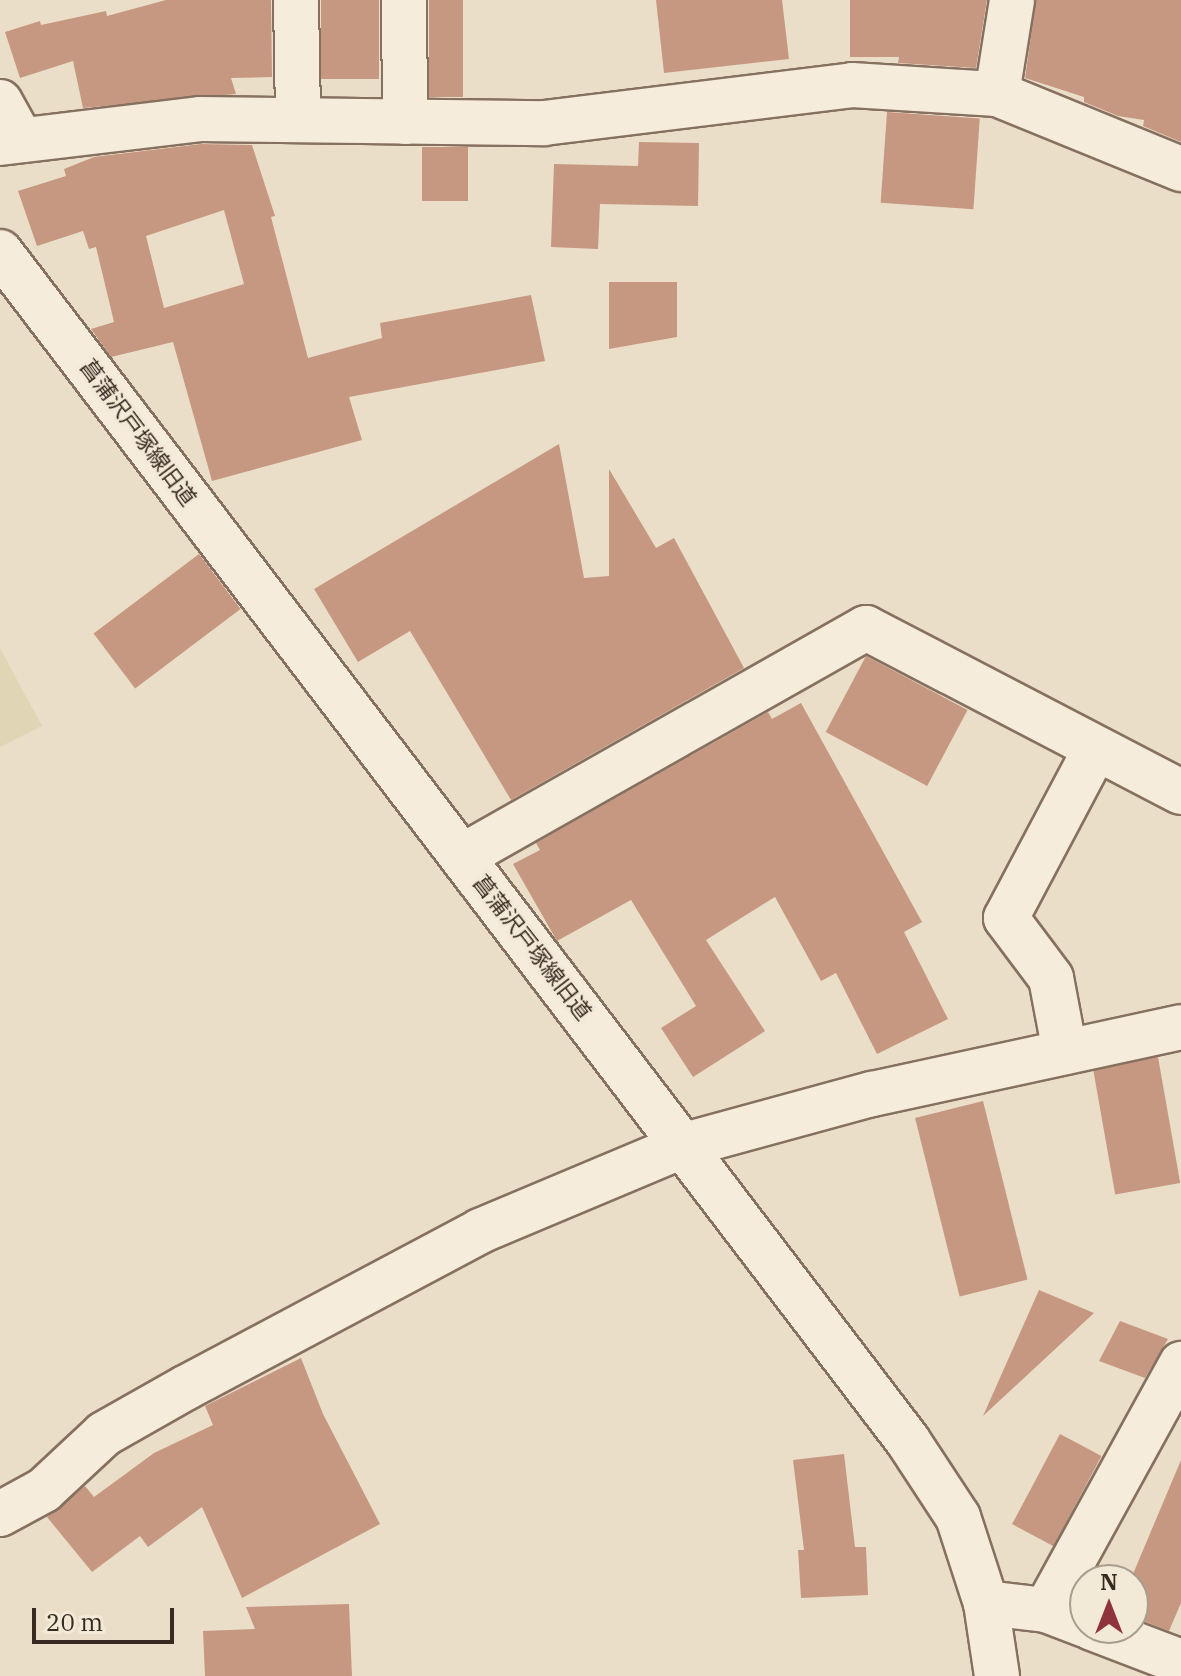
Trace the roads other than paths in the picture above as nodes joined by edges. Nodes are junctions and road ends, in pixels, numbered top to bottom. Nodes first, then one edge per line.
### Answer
1 (296, 0) edge
2 (404, 0) edge
3 (1012, 0) edge
4 (997, 94) junction
5 (298, 120) junction
6 (405, 122) junction
7 (7, 128) edge
8 (1181, 169) edge
9 (0, 252) edge
10 (1096, 748) junction
11 (1181, 792) edge
12 (463, 856) junction
13 (1181, 1027) edge
14 (1065, 1052) junction
15 (685, 1145) junction
16 (1181, 1364) edge
17 (0, 1514) edge
18 (986, 1603) junction
19 (1065, 1618) edge
20 (1134, 1644) edge
21 (1181, 1662) edge
22 (997, 1676) edge

1 - 5 street
2 - 6 street
3 - 4 street
4 - 6 street
4 - 8 street
5 - 6 street
5 - 7 street
9 - 12 street, 菖蒲沢戸塚線旧道
10 - 11 street
10 - 12 street
10 - 14 street
12 - 15 street, 菖蒲沢戸塚線旧道
13 - 14 street
14 - 15 street
15 - 17 street
15 - 18 street, 菖蒲沢戸塚線旧道
16 - 19 street
18 - 19 street
18 - 22 street, 菖蒲沢戸塚線旧道
20 - 21 street

